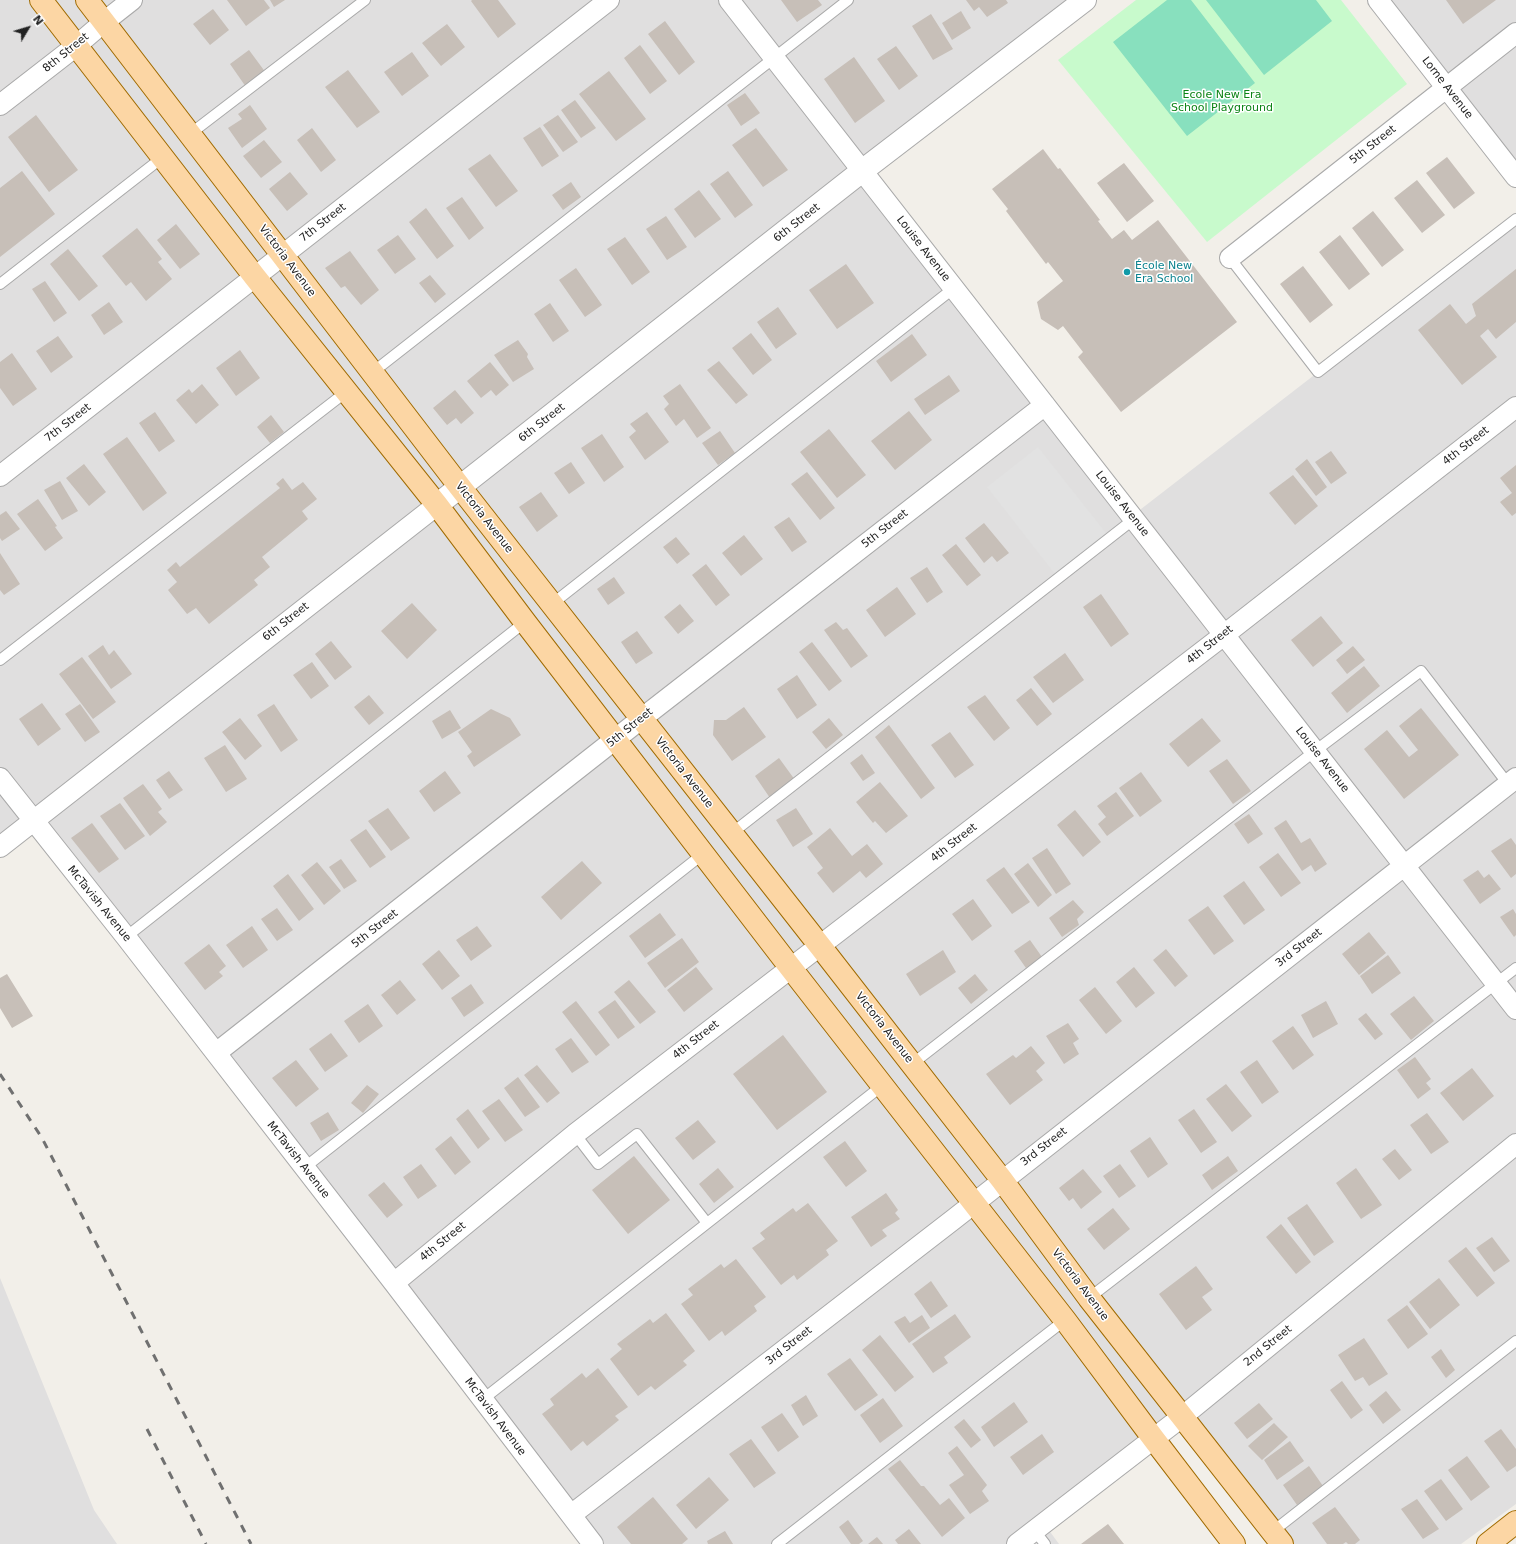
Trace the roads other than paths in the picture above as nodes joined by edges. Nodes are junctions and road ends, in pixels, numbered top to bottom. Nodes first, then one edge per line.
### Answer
1 (41, 0) edge
2 (88, 0) edge
3 (132, 0) edge
4 (365, 0) edge
5 (609, 0) edge
6 (729, 0) edge
7 (848, 0) edge
8 (1085, 0) edge
9 (1378, 0) edge
10 (104, 22) junction
11 (1516, 33) edge
12 (76, 46) junction
13 (774, 58) junction
14 (1446, 88) junction
15 (0, 106) edge
16 (190, 134) junction
17 (163, 157) junction
18 (862, 171) junction
19 (1516, 177) edge
20 (1516, 219) edge
21 (282, 255) junction
22 (1230, 258) joint
23 (255, 277) junction
24 (0, 284) edge
25 (954, 288) junction
26 (373, 372) junction
27 (346, 392) junction
28 (1045, 405) junction
29 (1516, 407) edge
30 (0, 476) edge
31 (460, 487) junction
32 (437, 505) junction
33 (1134, 519) junction
34 (552, 604) junction
35 (525, 622) junction
36 (1224, 635) junction
37 (0, 660) edge
38 (641, 719) junction
39 (616, 740) junction
40 (1315, 751) junction
41 (0, 778) edge
42 (1512, 781) edge
43 (34, 821) junction
44 (732, 833) junction
45 (0, 847) edge
46 (703, 854) junction
47 (1404, 865) junction
48 (126, 937) junction
49 (820, 946) junction
50 (790, 968) junction
51 (1516, 968) edge
52 (1496, 983) junction
53 (1516, 1009) edge
54 (216, 1053) junction
55 (912, 1064) junction
56 (883, 1085) junction
57 (575, 1134) junction
58 (1516, 1144) edge
59 (304, 1168) junction
60 (1002, 1180) junction
61 (974, 1202) junction
62 (707, 1223) junction
63 (394, 1283) junction
64 (1089, 1298) junction
65 (1066, 1320) junction
66 (1516, 1341) edge
67 (482, 1400) junction
68 (1183, 1416) junction
69 (1153, 1438) junction
70 (571, 1515) junction
71 (1516, 1522) edge
72 (1040, 1537) edge
73 (1277, 1538) edge
74 (593, 1544) edge
75 (777, 1544) edge
76 (1017, 1544) edge
77 (1234, 1544) edge
78 (1488, 1544) edge

1 - 12 main road
2 - 10 main road, Victoria Avenue
3 - 10 street, 8th Street
4 - 16 lane
5 - 21 street, 7th Street
6 - 13 street, Louise Avenue
7 - 13 lane
8 - 18 street, 6th Street
9 - 14 street, Lorne Avenue
10 - 12 street, 8th Street
10 - 16 main road, Victoria Avenue
11 - 14 street, 5th Street
12 - 15 street, 8th Street
12 - 17 main road
13 - 18 street, Louise Avenue
13 - 26 lane
14 - 19 street, Lorne Avenue
14 - 22 street, 5th Street
16 - 21 main road, Victoria Avenue
17 - 23 main road
17 - 24 lane
18 - 25 street, Louise Avenue
18 - 31 street, 6th Street
20 - 22 lane
21 - 23 street, 7th Street
21 - 26 main road, Victoria Avenue
23 - 27 main road
23 - 30 street, 7th Street
25 - 28 street, Louise Avenue
25 - 34 lane
26 - 31 main road, Victoria Avenue
27 - 32 main road
27 - 37 lane
28 - 33 street, Louise Avenue
28 - 38 street, 5th Street
29 - 36 street, 4th Street
31 - 32 street, 6th Street
31 - 34 main road, Victoria Avenue
32 - 35 main road
32 - 43 street, 6th Street
33 - 36 street, Louise Avenue
33 - 44 lane
34 - 38 main road, Victoria Avenue
35 - 39 main road
35 - 48 lane
36 - 40 street, Louise Avenue
36 - 49 street, 4th Street
38 - 39 street, 5th Street
38 - 44 main road, Victoria Avenue
39 - 46 main road
39 - 54 street, 5th Street
40 - 42 lane
40 - 47 street, Louise Avenue
40 - 55 lane
41 - 43 street, McTavish Avenue
42 - 47 street, 3rd Street
43 - 45 street, 6th Street
43 - 48 street, McTavish Avenue
44 - 49 main road, Victoria Avenue
46 - 50 main road
46 - 59 lane
47 - 52 street, Louise Avenue
47 - 60 street, 3rd Street
48 - 54 street, McTavish Avenue
49 - 50 street, 4th Street
49 - 55 main road, Victoria Avenue
50 - 56 main road
50 - 57 street, 4th Street
51 - 52 lane
52 - 53 street, Louise Avenue
52 - 64 lane
54 - 59 street, McTavish Avenue
55 - 60 main road, Victoria Avenue
56 - 61 main road
56 - 62 lane
57 - 62 lane
57 - 63 street, 4th Street
58 - 68 street, 2nd Street
59 - 63 street, McTavish Avenue
60 - 61 street, 3rd Street
60 - 64 main road, Victoria Avenue
61 - 65 main road
61 - 70 street, 3rd Street
62 - 67 lane
63 - 67 street, McTavish Avenue
64 - 68 main road, Victoria Avenue
65 - 69 main road
65 - 75 lane
66 - 73 lane
67 - 70 street, McTavish Avenue
68 - 69 street, 2nd Street
68 - 73 main road, Victoria Avenue
69 - 72 street, 2nd Street
69 - 77 main road
70 - 74 street, McTavish Avenue
71 - 78 main road
72 - 76 street, 2nd Street

